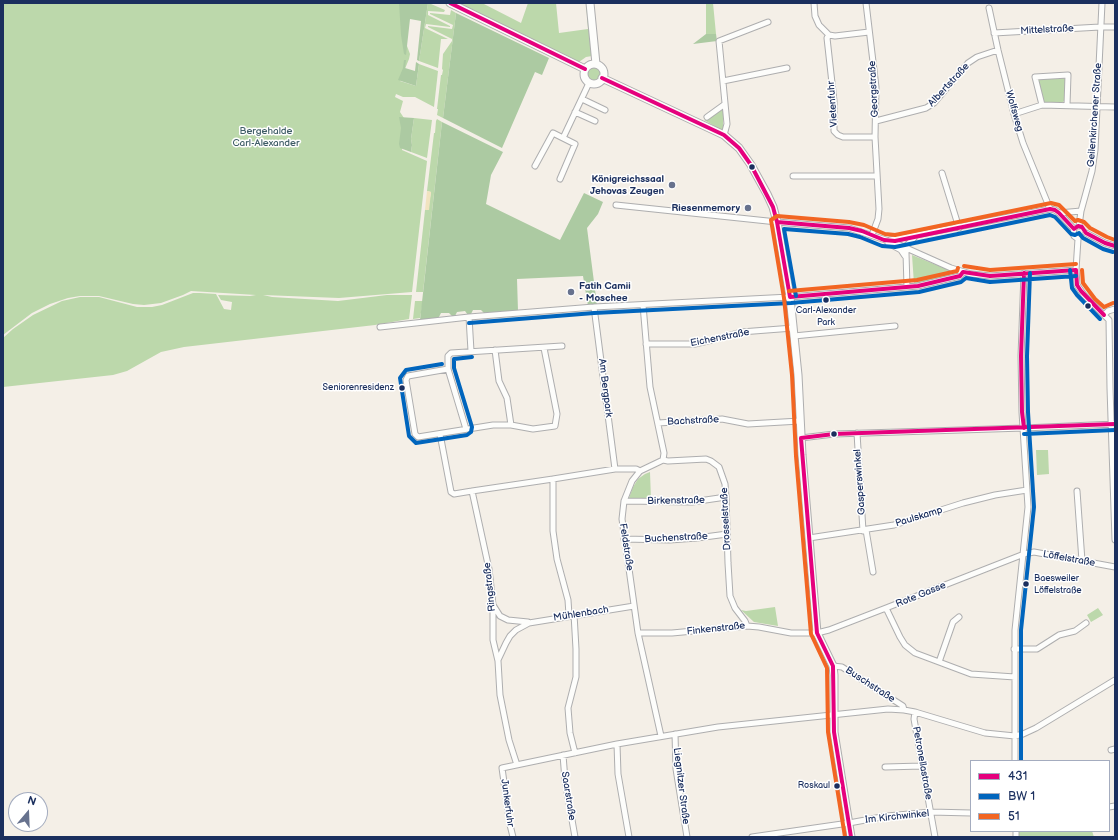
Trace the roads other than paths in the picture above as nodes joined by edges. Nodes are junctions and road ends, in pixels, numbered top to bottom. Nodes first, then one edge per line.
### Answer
1 (450, 3) edge
2 (590, 3) edge
3 (814, 3) edge
4 (866, 3) edge
5 (1102, 3) edge
6 (989, 8) dead end
7 (768, 22) dead end
8 (1100, 27) junction
9 (1115, 28) edge
10 (869, 32) junction
11 (994, 33) junction
12 (829, 34) junction
13 (998, 50) junction
14 (596, 64) junction
15 (787, 68) dead end
16 (584, 69) junction
17 (602, 78) junction
18 (723, 81) junction
19 (589, 83) junction
20 (582, 99) junction
21 (725, 104) junction
22 (1042, 105) junction
23 (1067, 105) junction
24 (1096, 106) junction
25 (1115, 107) edge
26 (605, 110) dead end
27 (575, 112) junction
28 (1014, 114) junction
29 (707, 117) dead end
30 (595, 121) dead end
31 (876, 122) junction
32 (724, 135) junction
33 (875, 137) junction
34 (563, 138) junction
35 (535, 166) dead end
36 (942, 173) dead end
37 (794, 176) dead end
38 (877, 176) junction
39 (560, 179) dead end
40 (616, 205) dead end
41 (1050, 209) junction
42 (1081, 211) junction
43 (1059, 213) junction
44 (777, 222) junction
45 (959, 228) junction
46 (1077, 228) junction
47 (1086, 233) junction
48 (872, 235) junction
49 (920, 236) junction
50 (1078, 239) junction
51 (884, 240) junction
52 (1115, 246) edge
53 (907, 249) junction
54 (905, 256) junction
55 (1076, 270) junction
56 (963, 272) junction
57 (1024, 273) junction
58 (907, 287) junction
59 (790, 297) junction
60 (643, 305) junction
61 (594, 307) junction
62 (1115, 310) edge
63 (1104, 315) junction
64 (469, 316) junction
65 (895, 326) dead end
66 (380, 327) dead end
67 (793, 332) junction
68 (646, 344) junction
69 (562, 346) dead end
70 (544, 348) junction
71 (495, 350) junction
72 (471, 351) junction
73 (448, 369) junction
74 (800, 422) junction
75 (658, 423) junction
76 (1113, 424) edge
77 (511, 425) junction
78 (1024, 428) junction
79 (466, 429) junction
80 (856, 433) junction
81 (440, 434) junction
82 (801, 438) junction
83 (663, 460) junction
84 (615, 469) junction
85 (640, 471) junction
86 (553, 479) junction
87 (1027, 490) junction
88 (472, 491) junction
89 (1078, 491) dead end
90 (726, 498) junction
91 (624, 500) junction
92 (865, 530) junction
93 (727, 534) junction
94 (809, 538) junction
95 (624, 539) junction
96 (1115, 540) edge
97 (1024, 554) junction
98 (1082, 561) junction
99 (1115, 567) edge
100 (873, 572) dead end
101 (493, 604) junction
102 (634, 606) junction
103 (886, 608) junction
104 (572, 615) junction
105 (960, 616) dead end
106 (529, 622) junction
107 (1086, 623) dead end
108 (747, 626) junction
109 (638, 633) junction
110 (817, 633) junction
111 (1014, 649) junction
112 (498, 661) junction
113 (939, 662) junction
114 (833, 666) junction
115 (1015, 677) junction
116 (1115, 680) edge
117 (904, 710) junction
118 (915, 712) junction
119 (833, 715) junction
120 (675, 734) junction
121 (661, 736) junction
122 (1015, 736) junction
123 (617, 744) junction
124 (575, 752) junction
125 (563, 755) junction
126 (1015, 760) edge
127 (518, 765) junction
128 (922, 766) junction
129 (885, 767) dead end
130 (931, 812) junction
131 (970, 813) edge
132 (849, 823) junction
133 (513, 837) edge
134 (575, 837) edge
135 (629, 837) edge
136 (687, 837) edge
137 (752, 837) edge
138 (851, 837) edge
139 (935, 837) edge

1 - 16 street
2 - 14 street
3 - 12 street
4 - 10 street, Georgstraße
5 - 8 street, Geilenkirchener Straße
6 - 11 street, Wolfsweg
7 - 18 street
8 - 9 street, Mittelstraße
8 - 11 street, Mittelstraße
8 - 24 street, Geilenkirchener Straße
10 - 12 street
10 - 31 street, Georgstraße
11 - 13 street, Wolfsweg
12 - 33 street, Vietenfuhr
13 - 28 street, Wolfsweg
13 - 31 street, Albertstraße
14 - 16 street
14 - 17 street
15 - 18 street
16 - 19 street
17 - 19 street
17 - 32 street
18 - 21 street
19 - 20 street
20 - 26 street
20 - 27 street
21 - 29 street
21 - 32 street
22 - 23 street
22 - 23 street
22 - 28 street
23 - 24 street
24 - 25 street
24 - 42 street, Geilenkirchener Straße
27 - 30 street
27 - 34 street
28 - 41 street, Wolfsweg
31 - 33 street, Georgstraße
32 - 44 street
33 - 38 street, Georgstraße
34 - 35 street
34 - 39 street
36 - 45 street
37 - 38 street
38 - 48 street, Georgstraße
40 - 44 street
41 - 43 street
41 - 45 street
42 - 43 street
42 - 46 street, Geilenkirchener Straße
43 - 46 street
44 - 48 street
44 - 59 street
45 - 49 street
46 - 47 street
46 - 50 street
47 - 50 street
47 - 52 street
48 - 51 street
49 - 51 street
49 - 53 street
50 - 55 street
51 - 53 street
51 - 54 street
53 - 54 street
53 - 56 street
54 - 58 street
55 - 57 street
55 - 63 street
56 - 57 street
56 - 58 street
57 - 78 street
58 - 59 street
59 - 60 street
59 - 67 street
60 - 61 street
60 - 68 street
61 - 64 street
61 - 84 street, Am Bergpark
62 - 63 street
63 - 76 street
64 - 66 street
64 - 72 street
65 - 67 street, Eichenstraße
67 - 68 street, Eichenstraße
67 - 74 street
68 - 75 street
69 - 70 street
70 - 71 street
70 - 77 street
71 - 72 street
71 - 77 street
72 - 73 street
73 - 79 street
73 - 81 street
74 - 75 street, Bachstraße
74 - 82 street
75 - 83 street
76 - 78 street
76 - 96 street
77 - 79 street
78 - 80 street
78 - 87 street
79 - 81 street
80 - 82 street
80 - 92 street, Gasperswinkel
81 - 88 street
82 - 94 street
83 - 85 street
83 - 90 street, Drosselstraße
84 - 85 street
84 - 86 street
85 - 91 street, Feldstraße
86 - 88 street
86 - 104 street
87 - 92 street, Paulskamp
87 - 97 street
88 - 101 street, Ringstraße
89 - 98 street
90 - 91 street, Birkenstraße
90 - 93 street, Drosselstraße
91 - 95 street, Feldstraße
92 - 94 street, Paulskamp
92 - 100 street, Gasperswinkel
93 - 95 street, Buchenstraße
93 - 108 street, Drosselstraße
94 - 110 street
95 - 102 street, Feldstraße
97 - 98 street, Löffelstraße
97 - 103 street, Rote Gasse
97 - 111 street
98 - 99 street, Löffelstraße
101 - 106 street, Mühlenbach
101 - 112 street, Ringstraße
102 - 104 street, Mühlenbach
102 - 109 street, Feldstraße
103 - 110 street, Rote Gasse
103 - 113 street
104 - 106 street, Mühlenbach
104 - 124 street
105 - 113 street
106 - 112 street, Mühlenbach
107 - 111 street
108 - 109 street, Finkenstraße
108 - 110 street, Finkenstraße
109 - 121 street, Feldstraße
110 - 114 street
111 - 115 street
112 - 127 street, Ringstraße
113 - 115 street
114 - 117 street, Buschstraße
114 - 119 street
115 - 122 street
116 - 122 street
117 - 118 street
117 - 119 street
118 - 122 street
118 - 128 street, Petronellastraße
119 - 120 street
119 - 132 street
120 - 121 street
120 - 136 street, Liegnitzer Straße
121 - 123 street
122 - 126 street
123 - 124 street
123 - 135 street
124 - 125 street
125 - 127 street
125 - 134 street, Saarstraße
127 - 133 street, Junkerfuhr
128 - 129 street
128 - 130 street, Petronellastraße
130 - 131 street, Im Kirchwinkel
130 - 132 street, Im Kirchwinkel
130 - 139 street, Petronellastraße
132 - 137 street, Im Kirchwinkel
132 - 138 street

